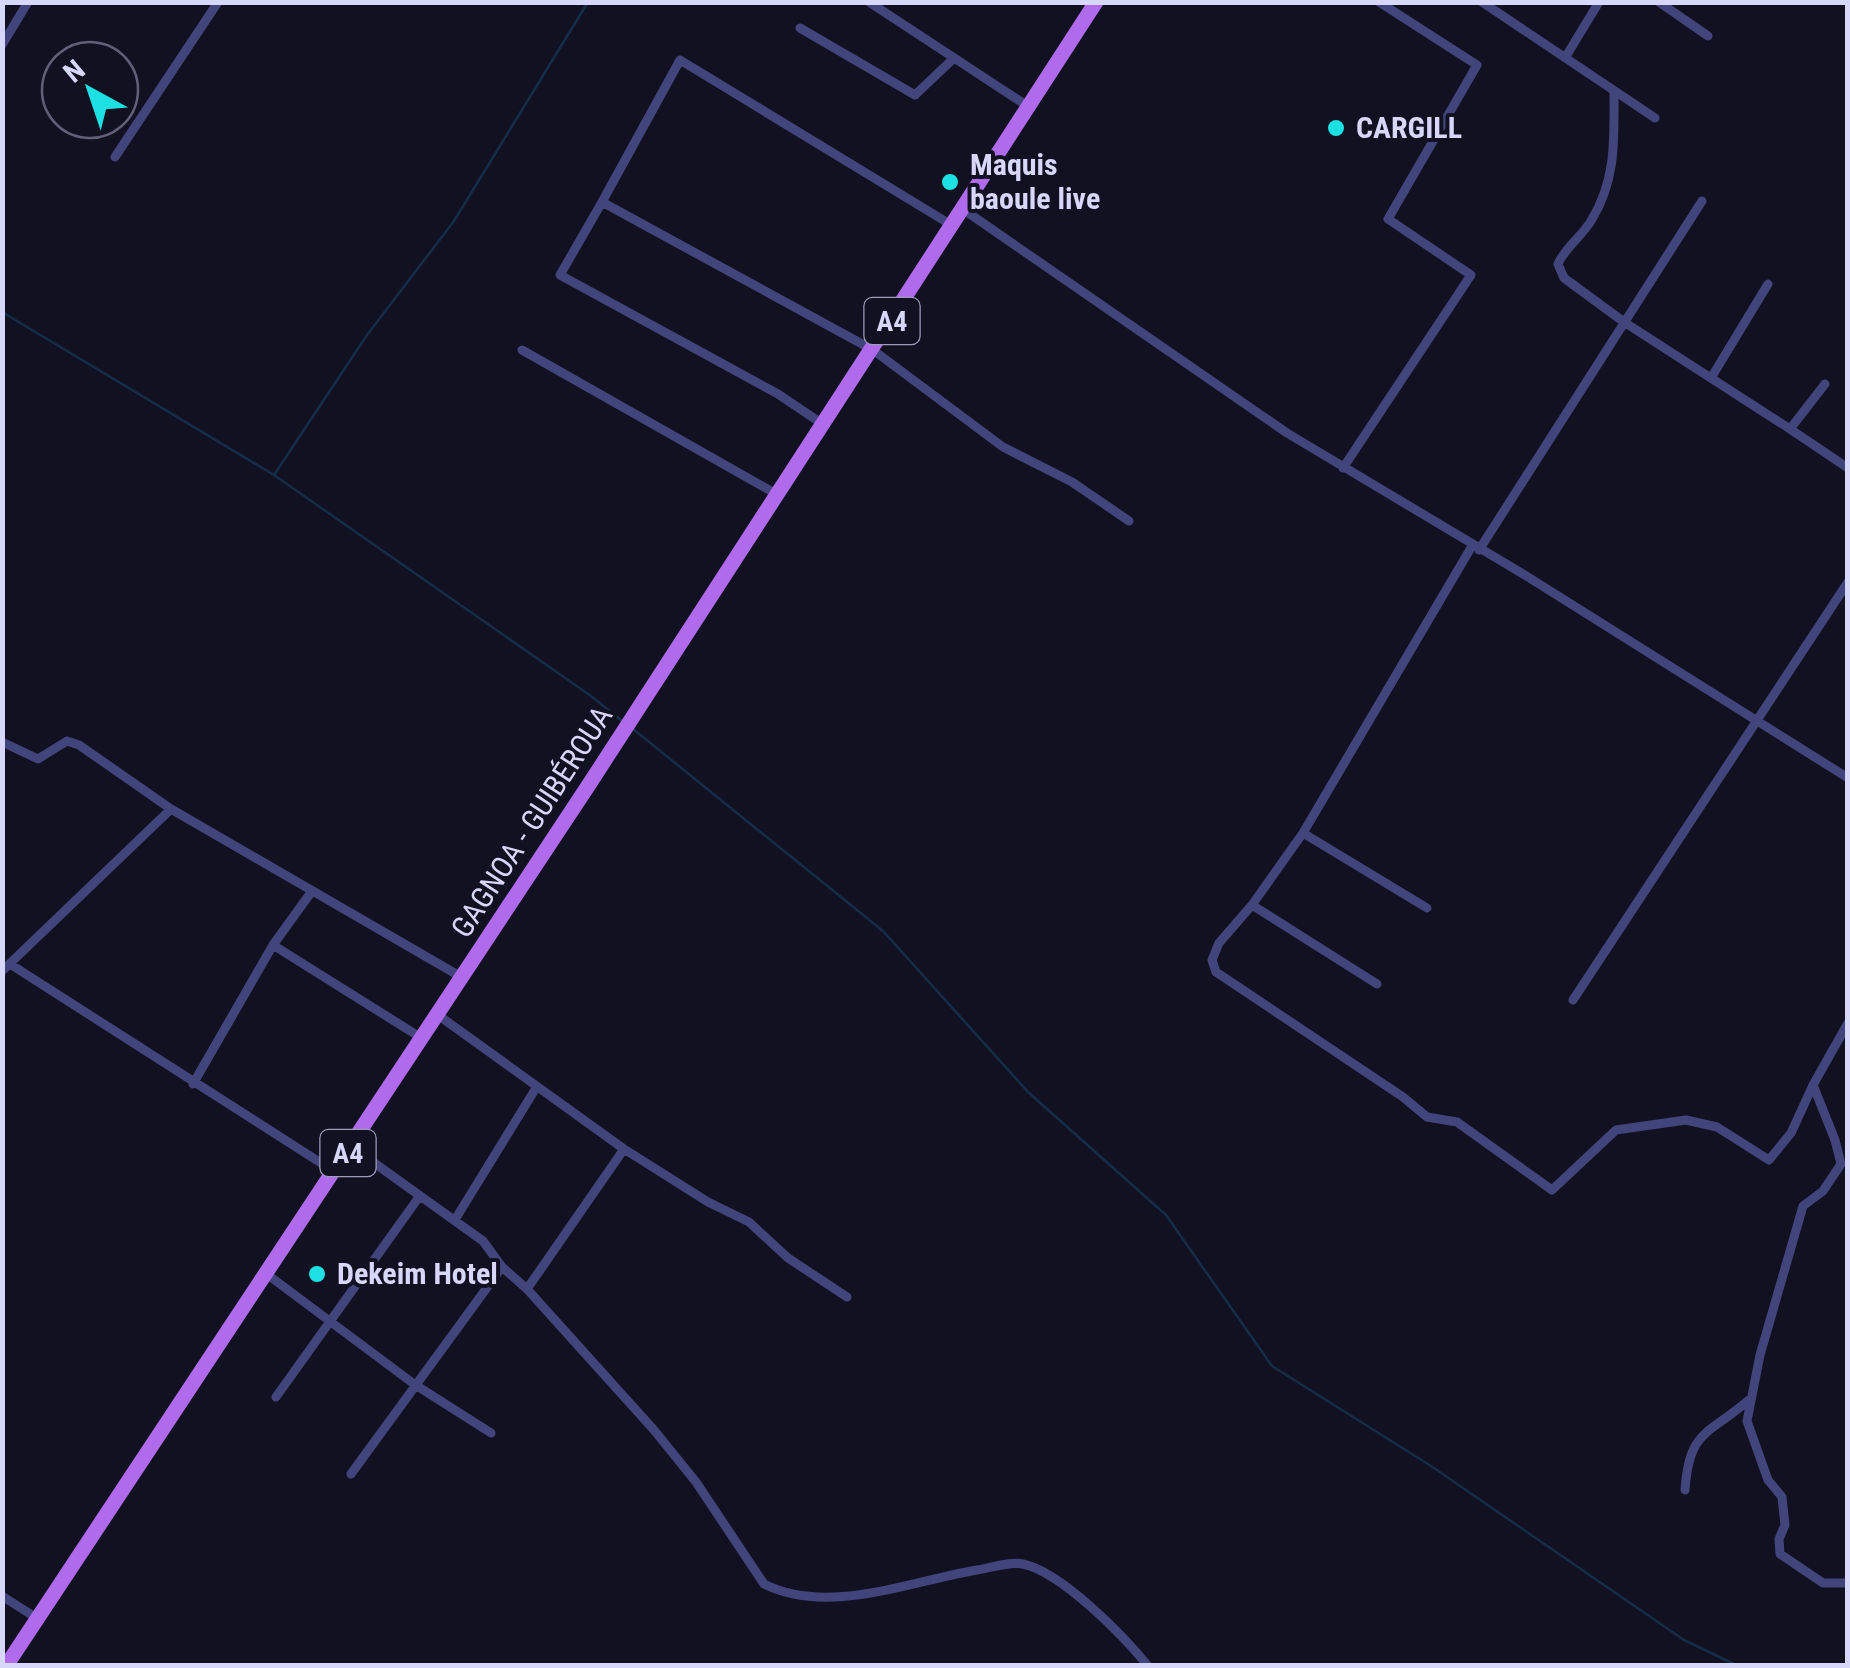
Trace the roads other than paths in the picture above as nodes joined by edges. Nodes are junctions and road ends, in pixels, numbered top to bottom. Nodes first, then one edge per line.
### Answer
1 (28, 2) edge
2 (218, 2) edge
3 (869, 2) edge
4 (1096, 2) edge
5 (1379, 2) edge
6 (1482, 2) edge
7 (1599, 2) edge
8 (1659, 2) edge
9 (1392, 6) edge
10 (800, 28) dead end
11 (1708, 36) dead end
12 (2, 45) edge
13 (954, 58) junction
14 (1566, 58) junction
15 (1614, 90) junction
16 (1029, 107) junction
17 (1655, 118) dead end
18 (115, 158) dead end
19 (1702, 201) dead end
20 (602, 202) junction
21 (964, 210) junction
22 (953, 226) junction
23 (1768, 284) dead end
24 (1624, 322) junction
25 (522, 350) dead end
26 (873, 350) junction
27 (1710, 378) junction
28 (1825, 384) dead end
29 (824, 425) junction
30 (1790, 430) junction
31 (1343, 468) junction
32 (1848, 468) edge
33 (778, 495) junction
34 (1128, 521) dead end
35 (1476, 548) junction
36 (1848, 582) edge
37 (1757, 721) junction
38 (2, 742) edge
39 (1848, 764) edge
40 (1844, 776) edge
41 (171, 809) junction
42 (1303, 833) junction
43 (312, 890) junction
44 (1252, 905) junction
45 (1427, 908) dead end
46 (272, 945) junction
47 (6, 967) edge
48 (463, 978) junction
49 (1377, 984) dead end
50 (1573, 1000) dead end
51 (438, 1015) junction
52 (1848, 1024) edge
53 (423, 1038) junction
54 (193, 1084) junction
55 (1814, 1086) junction
56 (536, 1088) junction
57 (352, 1147) junction
58 (624, 1148) junction
59 (335, 1172) junction
60 (419, 1197) junction
61 (456, 1218) junction
62 (502, 1268) junction
63 (268, 1275) junction
64 (528, 1289) junction
65 (846, 1297) dead end
66 (330, 1324) junction
67 (414, 1384) junction
68 (276, 1397) dead end
69 (1749, 1400) junction
70 (492, 1433) dead end
71 (351, 1474) dead end
72 (1685, 1490) dead end
73 (1848, 1583) edge
74 (2, 1596) edge
75 (38, 1619) junction
76 (6, 1666) edge
77 (1148, 1666) edge

1 - 12 street
2 - 18 street
3 - 13 street
4 - 16 main road, GAGNOA - GUIBÉROUA / A4
5 - 9 street
6 - 14 street
7 - 14 street
8 - 11 street
9 - 31 street
10 - 13 street
13 - 16 street
14 - 15 street
15 - 17 street
15 - 24 street
16 - 21 main road, GAGNOA - GUIBÉROUA / A4
19 - 24 street
20 - 22 street
20 - 26 street
20 - 29 street
21 - 22 main road, GAGNOA - GUIBÉROUA / A4
21 - 31 street
22 - 26 main road, GAGNOA - GUIBÉROUA / A4
23 - 27 street
24 - 27 street
24 - 35 street
25 - 33 street
26 - 29 main road, GAGNOA - GUIBÉROUA / A4
26 - 34 street
27 - 30 street
28 - 30 street
29 - 33 main road, GAGNOA - GUIBÉROUA / A4
30 - 32 street
31 - 35 street
33 - 48 main road, GAGNOA - GUIBÉROUA / A4
35 - 37 street
35 - 42 street
36 - 37 street
37 - 40 street
37 - 50 street
38 - 41 street
39 - 40 street
41 - 43 street
41 - 47 street
42 - 44 street
42 - 45 street
43 - 46 street
43 - 48 street
44 - 49 street
44 - 55 street
46 - 53 street
46 - 54 street
47 - 54 street
48 - 51 main road, GAGNOA - GUIBÉROUA / A4
51 - 53 main road, GAGNOA - GUIBÉROUA / A4
51 - 56 street
52 - 55 street
53 - 57 main road, GAGNOA - GUIBÉROUA / A4
54 - 59 street
55 - 69 street
56 - 58 street
56 - 61 street
57 - 59 main road, GAGNOA - GUIBÉROUA / A4
57 - 60 street
58 - 64 street
58 - 65 street
59 - 63 main road, GAGNOA - GUIBÉROUA / A4
60 - 61 street
60 - 66 street
61 - 62 street
62 - 64 street
62 - 67 street
63 - 66 street
63 - 75 main road, GAGNOA - GUIBÉROUA / A4
64 - 77 street
66 - 67 street
66 - 68 street
67 - 70 street
67 - 71 street
69 - 72 street
69 - 73 street
74 - 75 street
75 - 76 main road, GAGNOA - GUIBÉROUA / A4

